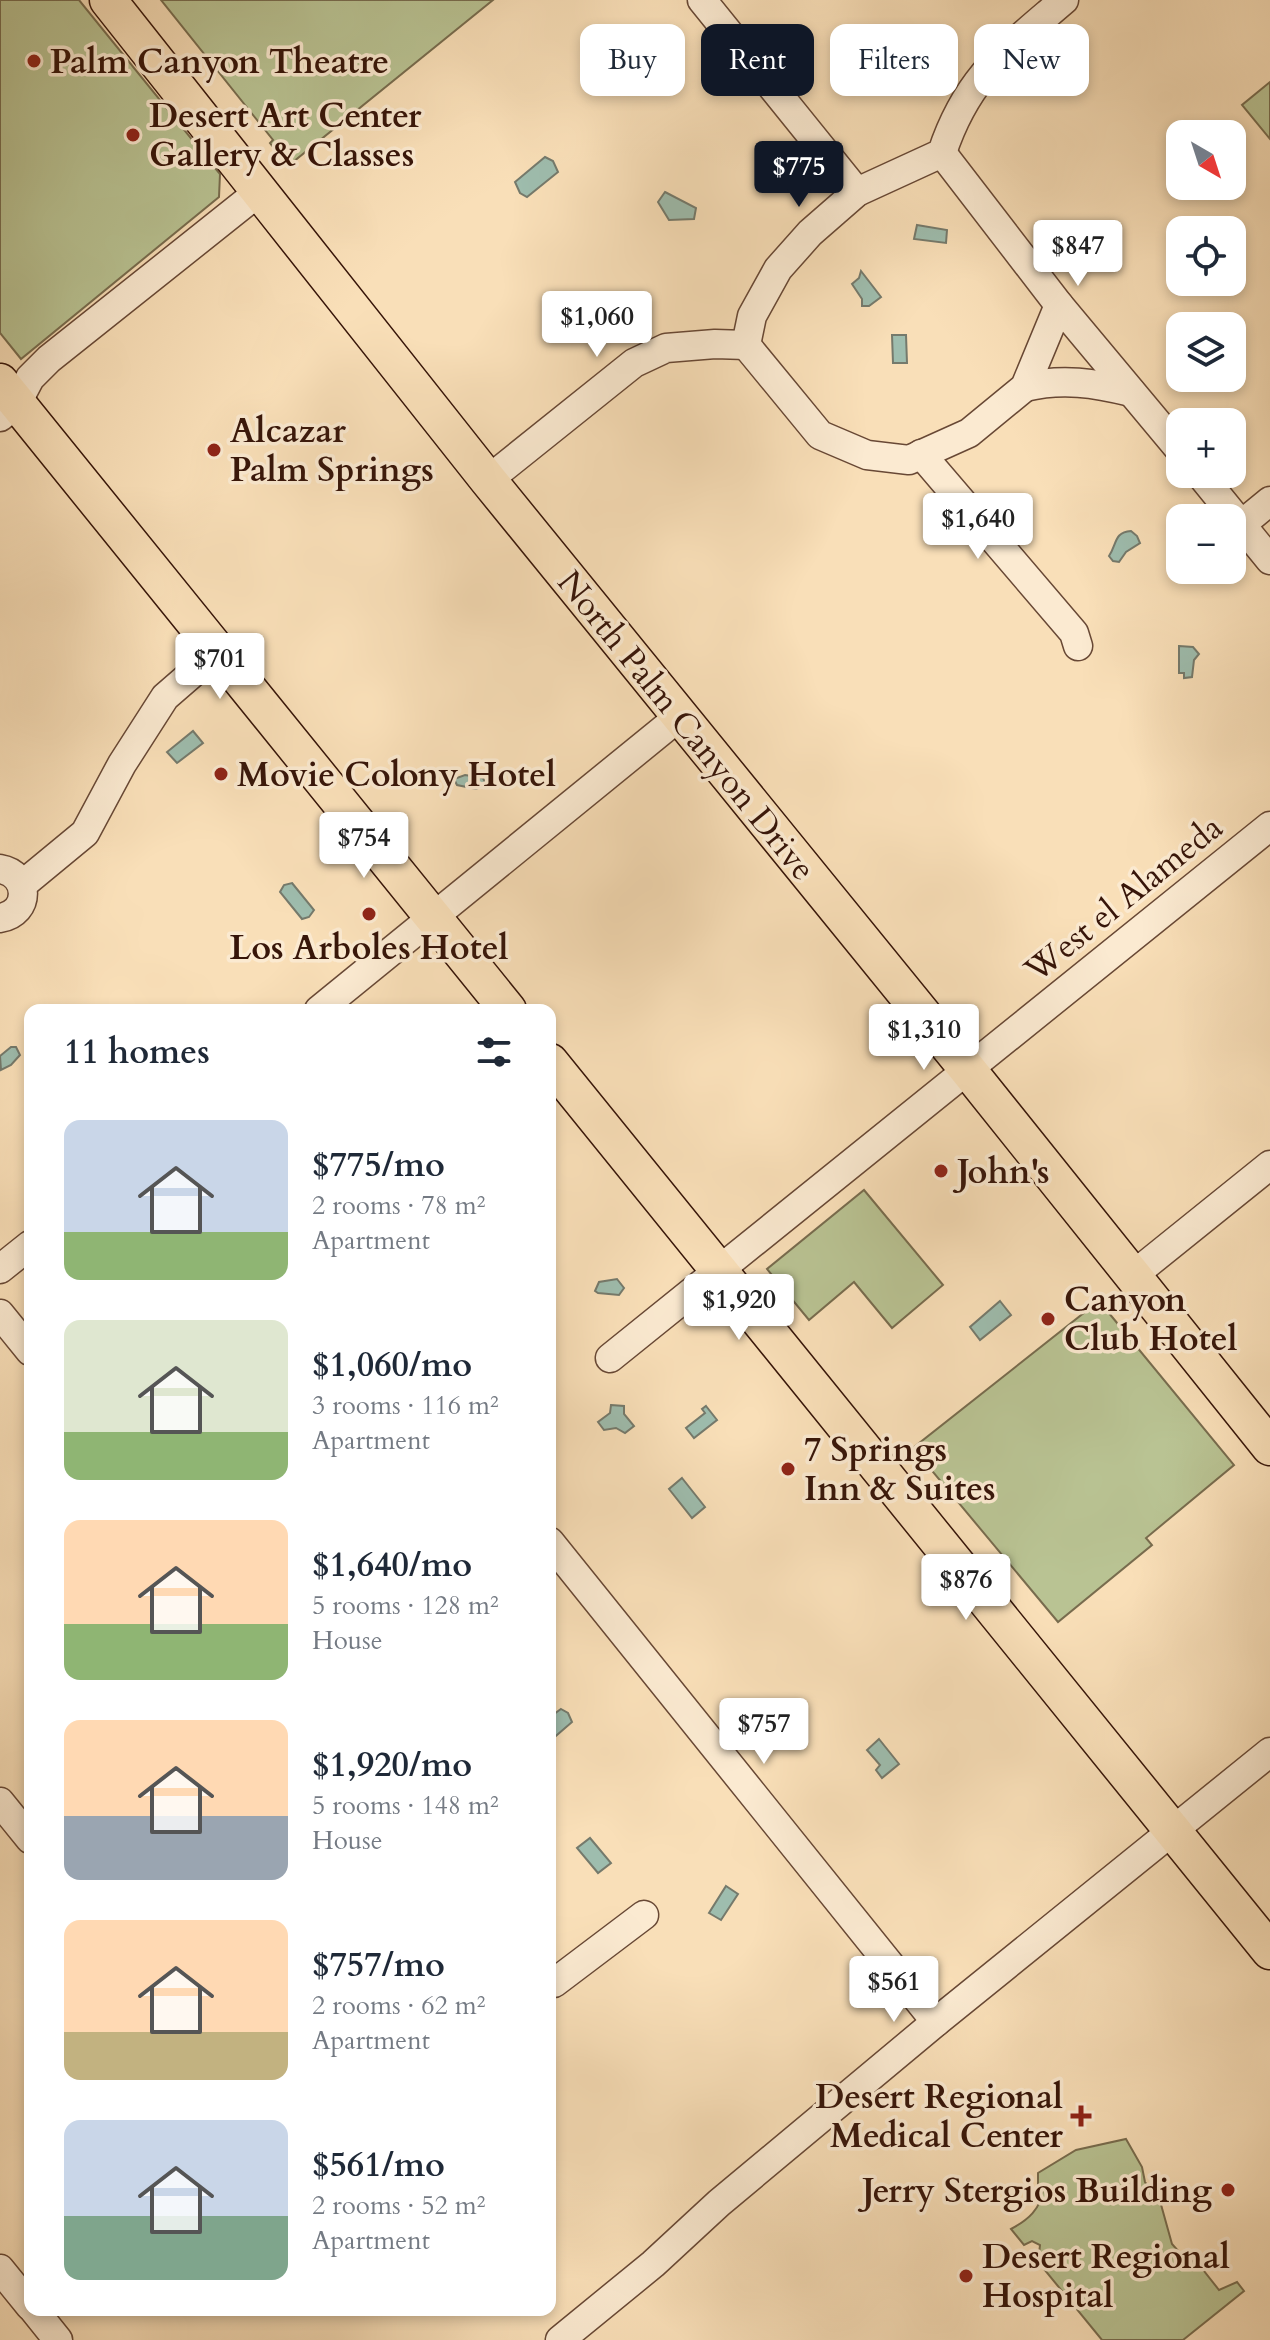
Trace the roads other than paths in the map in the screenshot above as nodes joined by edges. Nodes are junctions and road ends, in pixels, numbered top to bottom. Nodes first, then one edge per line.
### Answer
1 (108, 0) edge
2 (702, 0) edge
3 (1064, 0) edge
4 (942, 153) junction
5 (260, 191) junction
6 (857, 192) junction
7 (1059, 305) junction
8 (746, 345) junction
9 (1025, 387) junction
10 (1131, 392) junction
11 (6, 400) edge
12 (1166, 433) edge
13 (921, 454) junction
14 (488, 480) junction
15 (1212, 488) edge
16 (1270, 501) edge
17 (1225, 504) edge
18 (1246, 521) edge
19 (1246, 529) edge
20 (1270, 560) edge
21 (1078, 646) dead end
22 (218, 651) junction
23 (680, 716) junction
24 (1270, 826) edge
25 (11, 877) edge
26 (432, 917) junction
27 (0, 918) edge
28 (326, 1004) edge
29 (503, 1004) edge
30 (556, 1069) edge
31 (968, 1070) junction
32 (1270, 1165) edge
33 (24, 1250) edge
34 (0, 1269) edge
35 (720, 1270) junction
36 (1131, 1277) junction
37 (0, 1314) edge
38 (24, 1344) edge
39 (610, 1358) dead end
40 (1270, 1447) edge
41 (556, 1549) edge
42 (1270, 1752) edge
43 (0, 1802) edge
44 (1175, 1830) junction
45 (24, 1832) edge
46 (644, 1915) dead end
47 (1270, 1951) edge
48 (556, 1981) edge
49 (936, 2022) junction
50 (0, 2269) edge
51 (24, 2298) edge
52 (38, 2316) edge
53 (58, 2340) edge
54 (560, 2340) edge

1 - 5 main road, North Palm Canyon Drive
2 - 6 street
3 - 4 street
4 - 6 street
4 - 7 street
5 - 11 street
5 - 14 main road, North Palm Canyon Drive
6 - 8 street
7 - 9 street
7 - 10 street
8 - 13 street
8 - 14 street
9 - 10 street
9 - 13 street
10 - 12 street
11 - 22 main road
13 - 21 street
14 - 23 main road, North Palm Canyon Drive
15 - 17 street
16 - 18 street
19 - 20 street
22 - 25 street
22 - 26 main road
23 - 26 street
23 - 31 main road, North Palm Canyon Drive
24 - 31 street, West el Alameda
25 - 27 street
26 - 28 street
26 - 29 main road
30 - 35 main road
31 - 35 street, West el Alameda
31 - 36 main road, North Palm Canyon Drive
32 - 36 street
33 - 34 street
35 - 39 street, West el Alameda
35 - 44 main road
36 - 40 main road, North Palm Canyon Drive
37 - 38 street
41 - 49 street
42 - 44 street
43 - 45 street
44 - 47 main road
44 - 49 street
46 - 48 street
49 - 54 street
50 - 51 street
52 - 53 street

